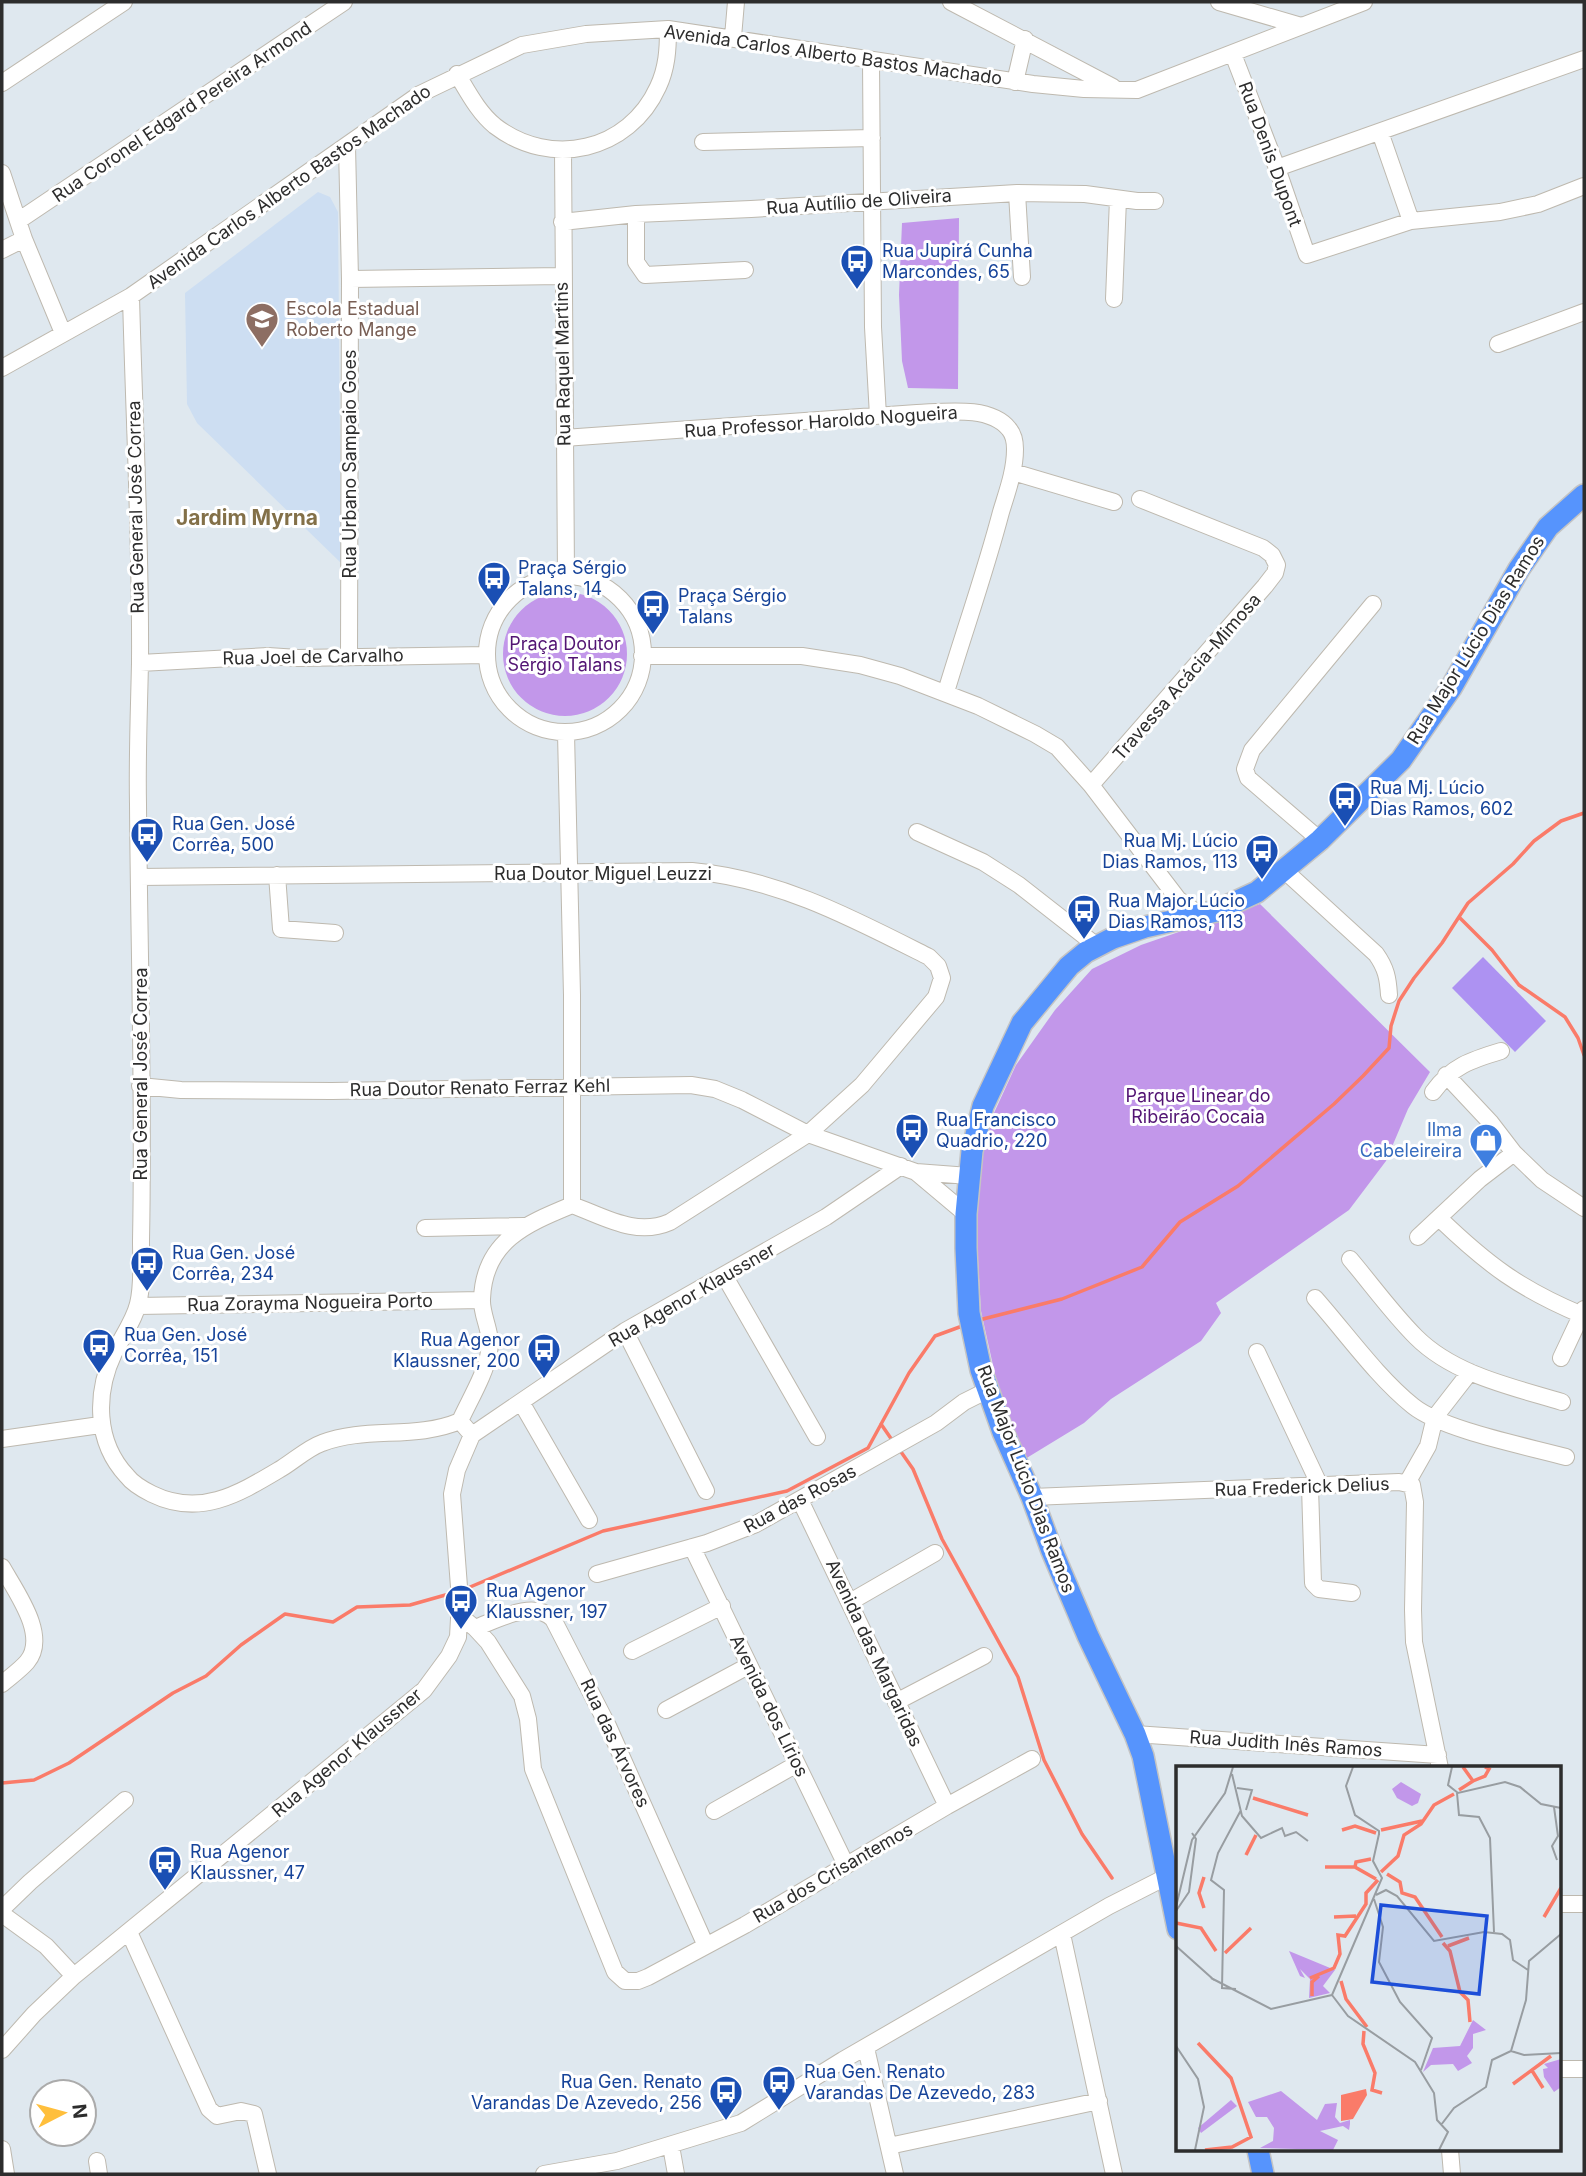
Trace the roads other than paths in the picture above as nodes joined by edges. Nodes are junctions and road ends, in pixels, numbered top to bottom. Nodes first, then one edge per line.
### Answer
1 (124, 2) edge
2 (344, 2) edge
3 (736, 2) edge
4 (951, 2) edge
5 (1219, 2) edge
6 (1364, 2) edge
7 (1301, 26) junction
8 (668, 29) junction
9 (733, 37) junction
10 (1025, 39) junction
11 (1233, 54) junction
12 (1584, 59) edge
13 (871, 60) junction
14 (457, 74) junction
15 (1015, 82) junction
16 (2, 83) edge
17 (1118, 90) junction
18 (1380, 132) junction
19 (872, 138) junction
20 (703, 142) dead end
21 (347, 146) junction
22 (563, 151) junction
23 (1277, 168) junction
24 (2, 173) edge
25 (1584, 186) edge
26 (1017, 193) junction
27 (1118, 199) junction
28 (873, 200) junction
29 (1156, 201) dead end
30 (635, 214) junction
31 (1411, 220) junction
32 (18, 221) junction
33 (562, 222) junction
34 (24, 239) junction
35 (2, 250) edge
36 (745, 270) dead end
37 (562, 276) junction
38 (1022, 277) dead end
39 (350, 279) junction
40 (131, 296) junction
41 (1114, 299) dead end
42 (1584, 312) edge
43 (63, 333) junction
44 (1498, 344) dead end
45 (2, 368) edge
46 (878, 416) junction
47 (564, 438) junction
48 (1013, 472) junction
49 (1584, 495) edge
50 (1140, 499) dead end
51 (1114, 502) dead end
52 (566, 576) junction
53 (1373, 604) dead end
54 (487, 655) junction
55 (642, 656) junction
56 (349, 657) junction
57 (139, 663) junction
58 (946, 692) junction
59 (566, 733) junction
60 (1091, 785) junction
61 (917, 832) dead end
62 (1320, 839) junction
63 (1284, 870) junction
64 (570, 874) junction
65 (277, 876) junction
66 (139, 877) junction
67 (1178, 899) junction
68 (1200, 915) junction
69 (1174, 921) junction
70 (335, 933) dead end
71 (1097, 946) junction
72 (1389, 995) dead end
73 (1500, 1051) dead end
74 (1446, 1075) junction
75 (571, 1085) junction
76 (141, 1086) junction
77 (1433, 1092) dead end
78 (808, 1135) junction
79 (1514, 1153) junction
80 (909, 1169) junction
81 (969, 1176) junction
82 (572, 1205) junction
83 (1584, 1208) edge
84 (966, 1214) junction
85 (1440, 1219) junction
86 (524, 1226) junction
87 (425, 1228) dead end
88 (1418, 1237) dead end
89 (1350, 1259) dead end
90 (724, 1275) junction
91 (1315, 1298) dead end
92 (482, 1300) junction
93 (138, 1306) junction
94 (1583, 1312) edge
95 (625, 1331) junction
96 (1257, 1352) dead end
97 (1561, 1358) dead end
98 (1470, 1372) junction
99 (988, 1390) junction
100 (522, 1402) junction
101 (1562, 1402) dead end
102 (1435, 1418) junction
103 (460, 1421) junction
104 (100, 1425) junction
105 (472, 1435) junction
106 (817, 1437) dead end
107 (2, 1439) edge
108 (1566, 1457) dead end
109 (1407, 1483) junction
110 (1315, 1487) junction
111 (706, 1491) dead end
112 (1032, 1497) junction
113 (800, 1500) junction
114 (589, 1520) dead end
115 (692, 1547) junction
116 (935, 1553) dead end
117 (2, 1567) edge
118 (597, 1574) dead end
119 (1352, 1593) dead end
120 (850, 1602) junction
121 (722, 1606) junction
122 (460, 1608) junction
123 (475, 1628) junction
124 (632, 1651) dead end
125 (984, 1656) dead end
126 (748, 1666) junction
127 (2, 1684) edge
128 (896, 1702) junction
129 (666, 1710) dead end
130 (1135, 1734) junction
131 (1032, 1759) dead end
132 (1439, 1761) edge
133 (797, 1764) junction
134 (125, 1800) dead end
135 (947, 1806) junction
136 (714, 1811) dead end
137 (846, 1865) junction
138 (1166, 1877) junction
139 (1562, 1904) edge
140 (1584, 1904) edge
141 (2, 1911) edge
142 (1176, 1920) edge
143 (129, 1932) junction
144 (1062, 1934) junction
145 (706, 1946) junction
146 (74, 1976) junction
147 (866, 2048) junction
148 (2, 2050) edge
149 (1584, 2068) edge
150 (1562, 2069) edge
151 (1099, 2101) junction
152 (671, 2146) junction
153 (889, 2146) junction
154 (2, 2149) edge
155 (1258, 2152) edge
156 (1450, 2152) edge
157 (6, 2174) edge
158 (268, 2174) edge
159 (544, 2174) edge
160 (676, 2174) edge
161 (895, 2174) edge
162 (1114, 2174) edge
163 (1262, 2174) edge
164 (1452, 2174) edge

1 - 16 street
2 - 32 street, Rua Coronel Edgard Pereira Armond
3 - 9 street
4 - 10 street
5 - 7 street
6 - 7 street, Avenida Carlos Alberto Bastos Machado
7 - 11 street, Avenida Carlos Alberto Bastos Machado
8 - 9 street, Avenida Carlos Alberto Bastos Machado
8 - 14 street, Avenida Carlos Alberto Bastos Machado
8 - 22 street
9 - 13 street, Avenida Carlos Alberto Bastos Machado
10 - 15 street
10 - 17 street
11 - 17 street, Avenida Carlos Alberto Bastos Machado
11 - 23 street, Rua Denis Dupont
12 - 18 street
13 - 15 street, Avenida Carlos Alberto Bastos Machado
13 - 19 street
14 - 21 street, Avenida Carlos Alberto Bastos Machado
14 - 22 street
15 - 17 street, Avenida Carlos Alberto Bastos Machado
18 - 23 street
18 - 31 street
19 - 20 street
19 - 28 street
21 - 39 street, Rua Urbano Sampaio Goes
21 - 40 street, Avenida Carlos Alberto Bastos Machado
22 - 33 street, Rua Raquel Martins
23 - 31 street, Rua Denis Dupont
24 - 32 street
25 - 31 street
26 - 27 street, Rua Autílio de Oliveira
26 - 28 street, Rua Autílio de Oliveira
26 - 38 street
27 - 29 street, Rua Autílio de Oliveira
27 - 41 street
28 - 30 street, Rua Autílio de Oliveira
28 - 46 street
30 - 33 street, Rua Autílio de Oliveira
30 - 36 street
32 - 34 street
33 - 37 street, Rua Raquel Martins
34 - 35 street
34 - 43 street
37 - 39 street
37 - 47 street, Rua Raquel Martins
39 - 56 street, Rua Urbano Sampaio Goes
40 - 43 street, Avenida Carlos Alberto Bastos Machado
40 - 57 street, Rua General José Correa
42 - 44 street
43 - 45 street, Avenida Carlos Alberto Bastos Machado
46 - 47 street, Rua Professor Haroldo Nogueira
46 - 48 street, Rua Professor Haroldo Nogueira
47 - 52 street, Rua Raquel Martins
48 - 51 street
48 - 58 street, Rua Professor Haroldo Nogueira
49 - 62 main road, Rua Major Lúcio Dias Ramos
50 - 60 street, Travessa Acácia-Mimosa
52 - 54 street
52 - 55 street
53 - 62 street
54 - 56 street, Rua Joel de Carvalho
54 - 59 street
55 - 58 street
55 - 59 street
56 - 57 street, Rua Joel de Carvalho
57 - 66 street, Rua General José Correa
58 - 60 street
59 - 64 street
60 - 67 street
61 - 71 street
62 - 63 main road, Rua Major Lúcio Dias Ramos
63 - 68 main road, Rua Major Lúcio Dias Ramos
63 - 72 street
64 - 65 street, Rua Doutor Miguel Leuzzi
64 - 75 street
64 - 78 street, Rua Doutor Miguel Leuzzi
65 - 66 street, Rua Doutor Miguel Leuzzi
65 - 70 street
66 - 76 street, Rua General José Correa
67 - 68 street
67 - 69 street
68 - 69 main road, Rua Major Lúcio Dias Ramos
69 - 71 main road, Rua Major Lúcio Dias Ramos
71 - 81 main road, Rua Major Lúcio Dias Ramos
73 - 74 street
74 - 77 street
74 - 79 street
75 - 76 street, Rua Doutor Renato Ferraz Kehl
75 - 78 street, Rua Doutor Renato Ferraz Kehl
75 - 82 street
76 - 93 street, Rua General José Correa
78 - 80 street, Rua Doutor Renato Ferraz Kehl
78 - 82 street, Rua Doutor Miguel Leuzzi
79 - 83 street
79 - 85 street
80 - 81 street
80 - 84 street
80 - 90 street, Rua Agenor Klaussner
81 - 84 main road, Rua Major Lúcio Dias Ramos
82 - 86 street
84 - 99 main road, Rua Major Lúcio Dias Ramos
85 - 88 street
85 - 94 street
86 - 87 street
86 - 92 street
89 - 98 street
90 - 95 street, Rua Agenor Klaussner
90 - 106 street
91 - 102 street
92 - 93 street, Rua Zorayma Nogueira Porto
92 - 103 street
93 - 104 street, Rua General José Correa
94 - 97 street
95 - 100 street, Rua Agenor Klaussner
95 - 111 street
96 - 110 street
98 - 101 street
98 - 102 street
99 - 112 main road, Rua Major Lúcio Dias Ramos
99 - 113 street, Rua das Rosas
100 - 105 street, Rua Agenor Klaussner
100 - 114 street
102 - 108 street
102 - 109 street
103 - 104 street, Rua General José Correa
103 - 105 street
104 - 107 street
105 - 122 street, Rua Agenor Klaussner
109 - 110 street, Rua Frederick Delius
109 - 132 street, Rua Frederick Delius
110 - 112 street, Rua Frederick Delius
110 - 119 street
112 - 130 main road, Rua Major Lúcio Dias Ramos
113 - 115 street, Rua das Rosas
113 - 120 street, Avenida das Margaridas
115 - 118 street, Rua das Rosas
115 - 121 street, Avenida dos Lírios
116 - 120 street
117 - 127 street
120 - 128 street, Avenida das Margaridas
121 - 124 street
121 - 126 street, Avenida dos Lírios
122 - 123 street
122 - 143 street, Rua Agenor Klaussner
123 - 145 street, Rua das Árvores
123 - 145 street, Rua dos Crisantemos
125 - 128 street
126 - 129 street
126 - 133 street, Avenida dos Lírios
128 - 135 street, Avenida das Margaridas
130 - 132 street, Rua Judith Inês Ramos
130 - 138 main road, Rua Major Lúcio Dias Ramos
131 - 135 street, Rua dos Crisantemos
133 - 136 street
133 - 137 street, Avenida dos Lírios
134 - 141 street
135 - 137 street, Rua dos Crisantemos
137 - 145 street, Rua dos Crisantemos
138 - 142 main road, Rua Major Lúcio Dias Ramos
138 - 144 street
139 - 140 street
141 - 146 street
143 - 146 street, Rua Agenor Klaussner
143 - 158 street
144 - 147 street
144 - 151 street
146 - 148 street, Rua Agenor Klaussner
147 - 152 street
147 - 153 street
149 - 150 street
151 - 153 street
151 - 162 street
152 - 159 street
152 - 160 street
153 - 161 street
154 - 157 street
155 - 163 main road
156 - 164 street

